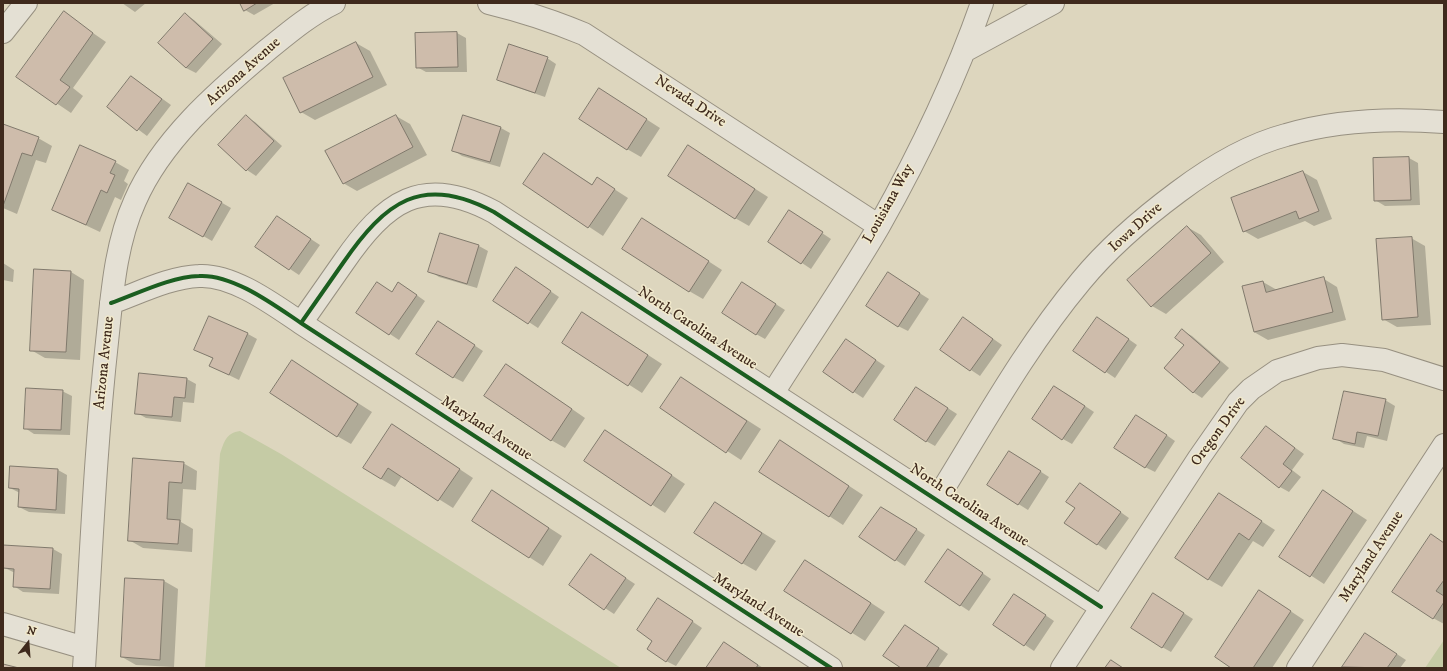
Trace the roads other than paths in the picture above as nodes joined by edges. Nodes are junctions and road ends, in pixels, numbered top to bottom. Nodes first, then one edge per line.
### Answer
1 (26, 3) edge
2 (334, 3) edge
3 (488, 3) edge
4 (982, 3) edge
5 (1052, 3) edge
6 (3, 32) edge
7 (966, 50) junction
8 (1444, 122) edge
9 (879, 226) junction
10 (111, 303) junction
11 (302, 323) junction
12 (1444, 379) edge
13 (774, 393) junction
14 (1444, 445) edge
15 (937, 499) junction
16 (1101, 607) junction
17 (3, 624) edge
18 (85, 658) edge
19 (830, 668) edge
20 (1062, 668) edge
21 (1298, 668) edge

1 - 6 street
2 - 10 street, Arizona Avenue
3 - 9 street, Nevada Drive
4 - 7 street, Louisiana Way
5 - 7 street
7 - 9 street, Louisiana Way
8 - 15 street, Iowa Drive
9 - 13 street, Louisiana Way
10 - 11 street, Maryland Avenue
10 - 18 street, Arizona Avenue
11 - 13 street, North Carolina Avenue
11 - 19 street, Maryland Avenue
12 - 16 street, Oregon Drive
13 - 15 street, North Carolina Avenue
14 - 21 street, Maryland Avenue
15 - 16 street, North Carolina Avenue
16 - 20 street, Oregon Drive
17 - 18 street

